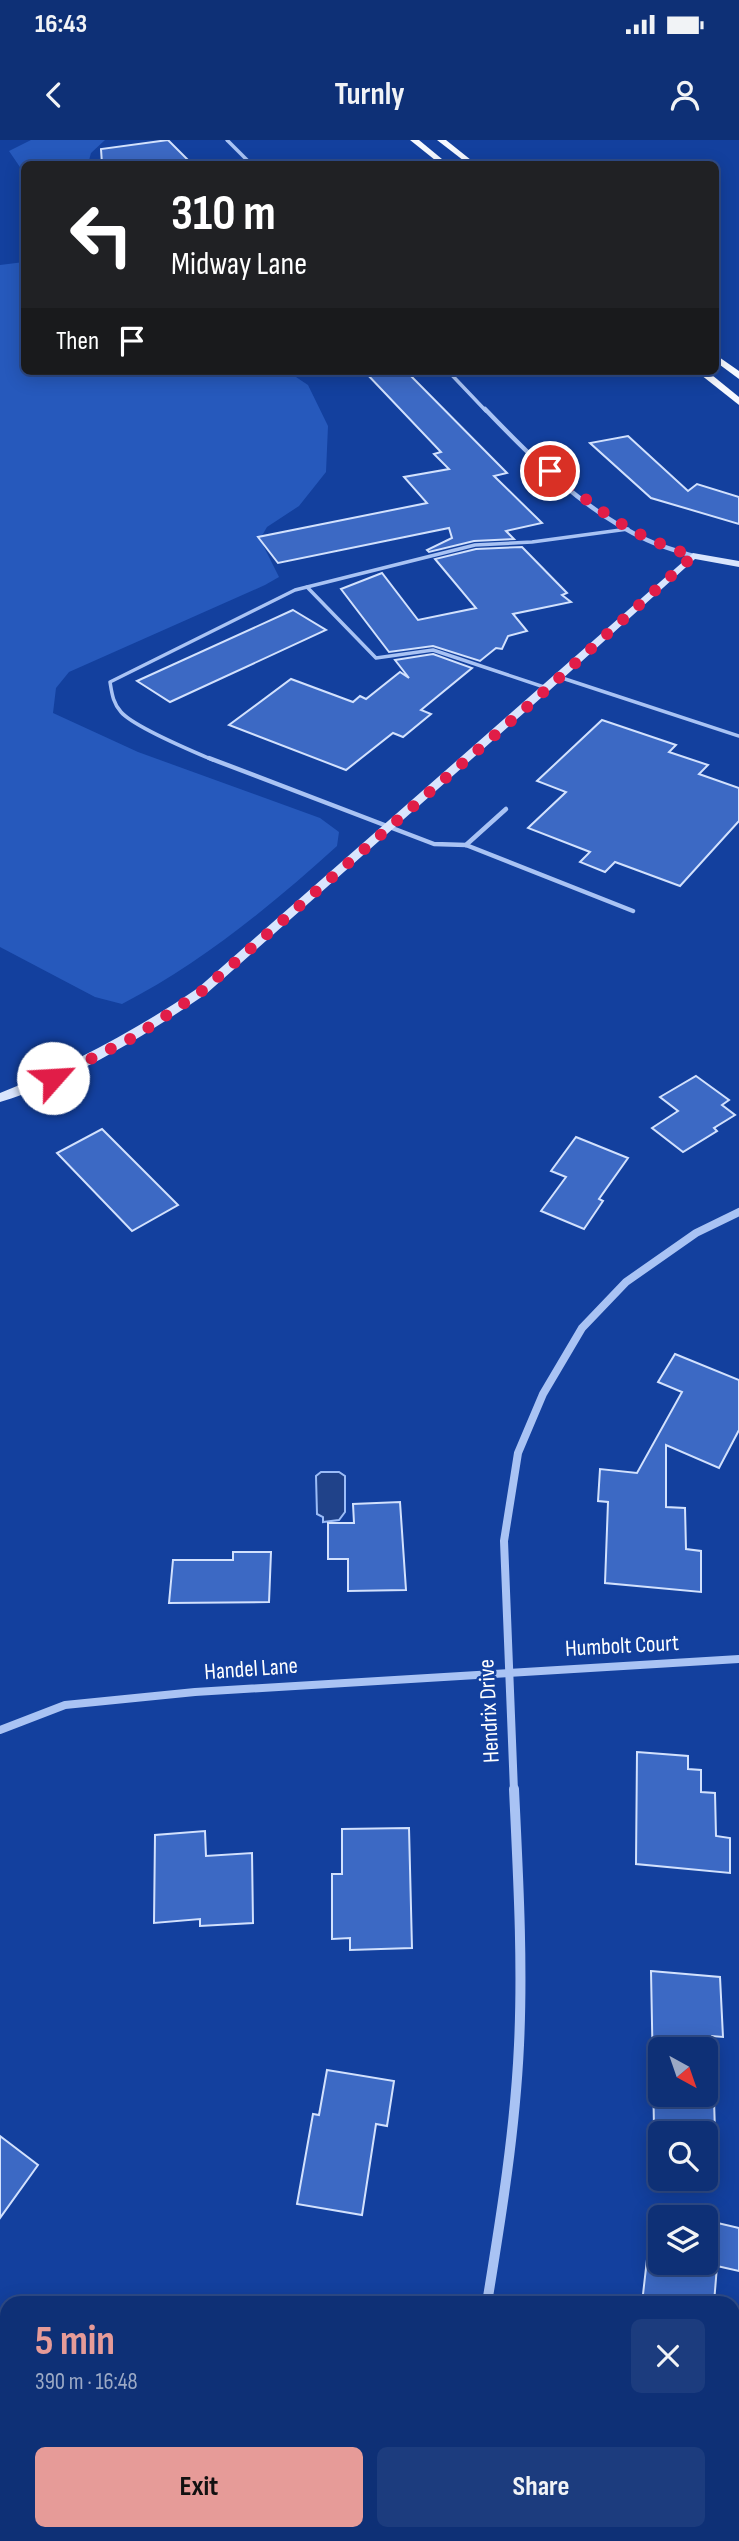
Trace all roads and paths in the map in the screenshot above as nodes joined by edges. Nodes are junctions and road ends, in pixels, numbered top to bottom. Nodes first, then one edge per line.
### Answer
1 (227, 140) edge
2 (414, 140) edge
3 (441, 140) edge
4 (248, 161) edge
5 (440, 161) edge
6 (468, 161) edge
7 (719, 360) edge
8 (452, 375) edge
9 (706, 375) edge
10 (739, 376) edge
11 (739, 402) edge
12 (628, 529) junction
13 (693, 556) junction
14 (739, 564) edge
15 (307, 587) junction
16 (559, 677) junction
17 (547, 688) junction
18 (739, 736) edge
19 (506, 809) dead end
20 (391, 826) junction
21 (466, 845) junction
22 (633, 911) dead end
23 (0, 1098) edge
24 (739, 1213) edge
25 (739, 1659) edge
26 (508, 1672) junction
27 (0, 1730) edge
28 (488, 2296) edge

1 - 4 street
2 - 5 main road
3 - 6 main road
7 - 10 main road
8 - 12 street
9 - 11 main road
12 - 13 street
12 - 15 lane
13 - 14 street
13 - 16 street
15 - 17 lane
15 - 20 lane
16 - 17 street
16 - 18 lane
17 - 20 street
19 - 21 lane
20 - 21 lane
20 - 23 street
21 - 22 lane
24 - 26 street, Hendrix Drive
25 - 26 street, Humbolt Court
26 - 27 street, Handel Lane
26 - 28 street, Hendrix Drive

